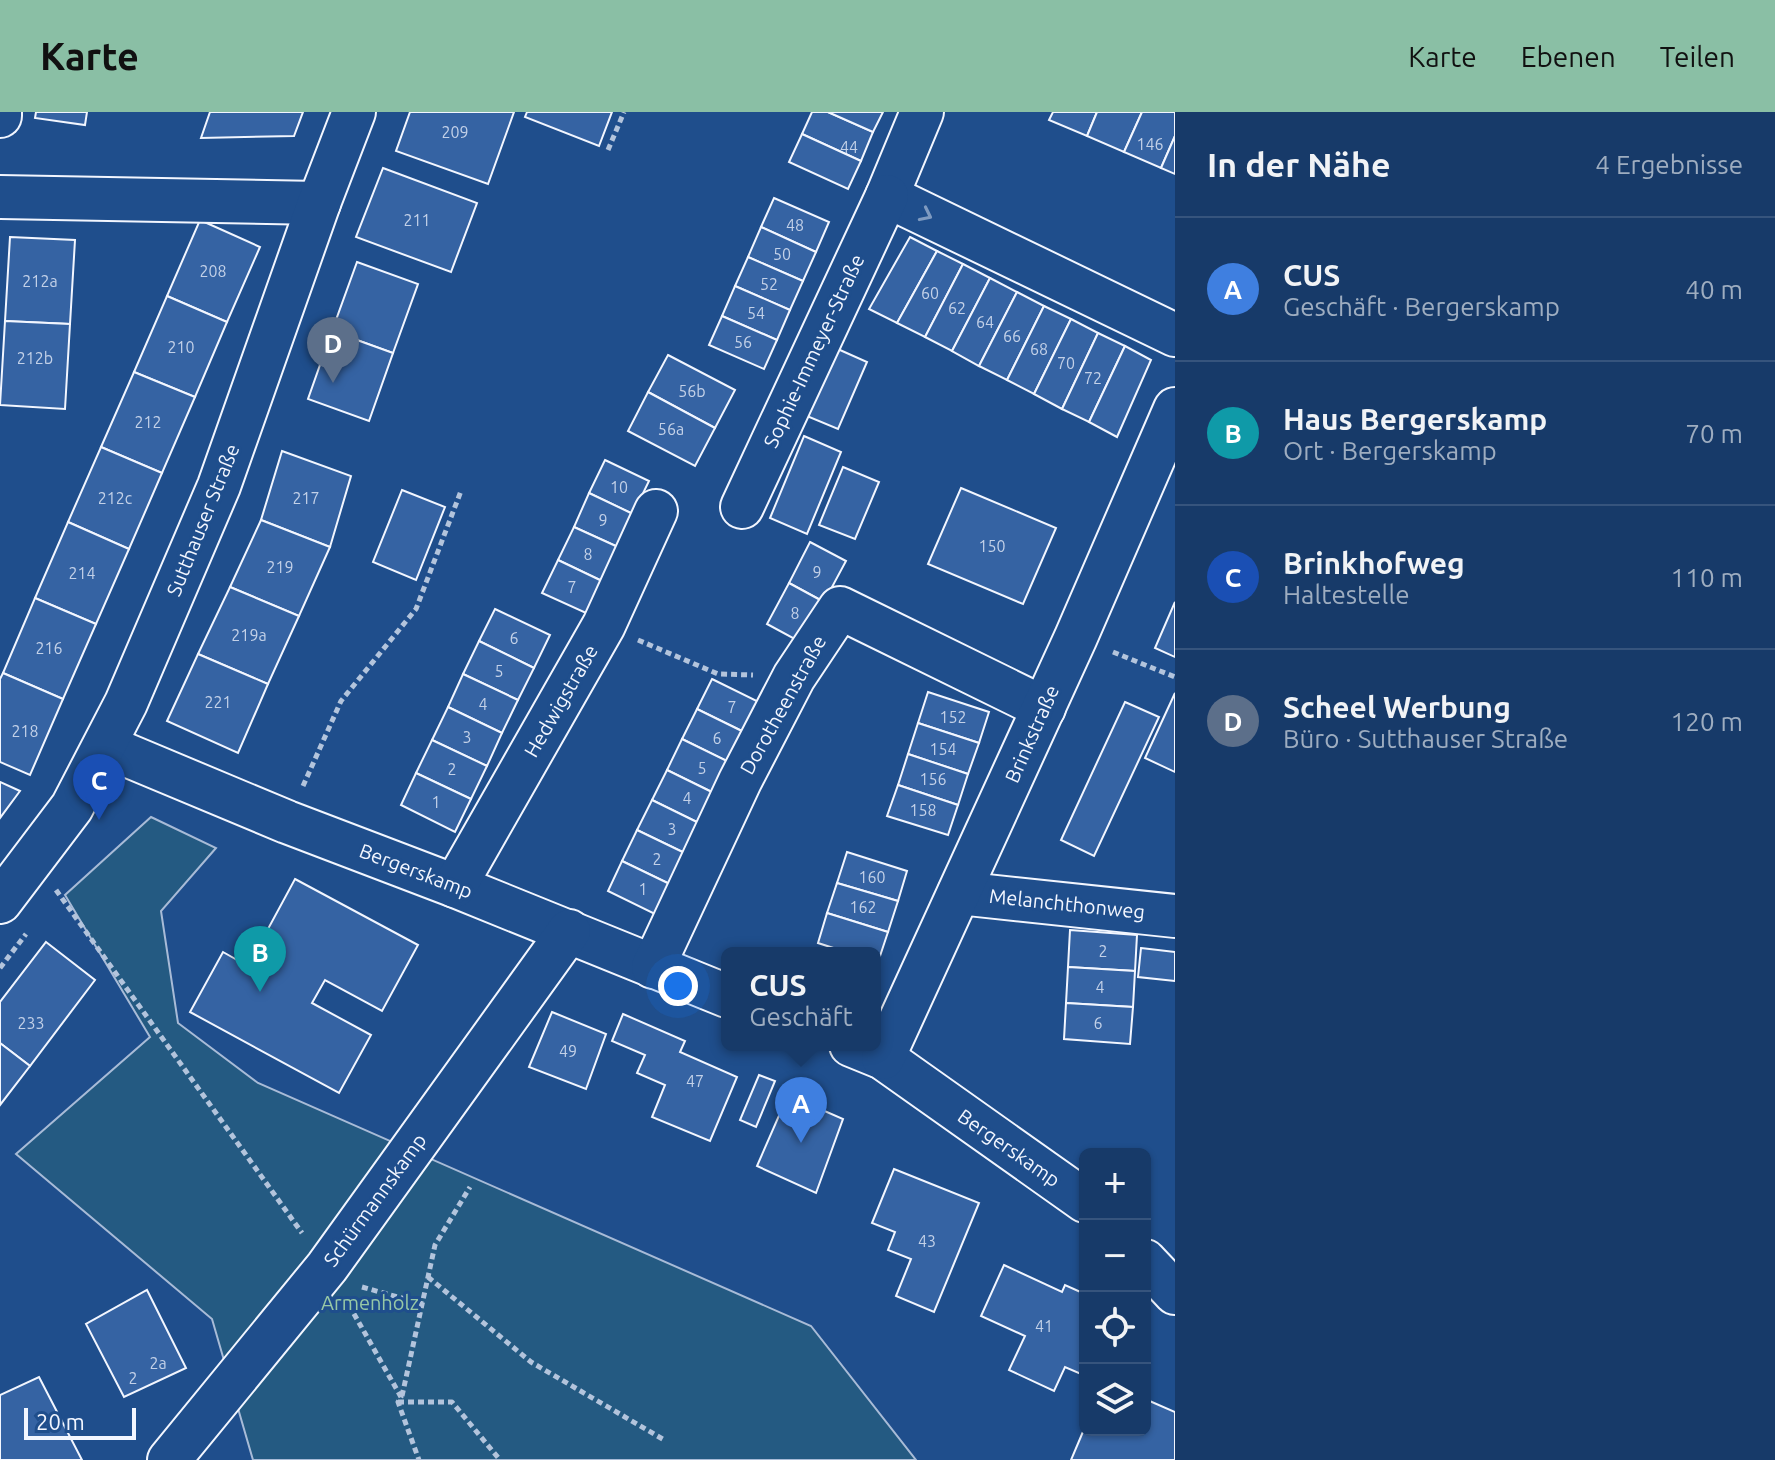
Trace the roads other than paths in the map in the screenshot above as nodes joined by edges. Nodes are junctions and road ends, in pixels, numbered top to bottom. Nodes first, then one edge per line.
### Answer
1 (354, 112) edge
2 (922, 112) edge
3 (887, 196) junction
4 (0, 197) edge
5 (319, 203) junction
6 (1175, 335) edge
7 (1175, 409) edge
8 (742, 507) dead end
9 (656, 511) dead end
10 (1044, 708) junction
11 (105, 746) junction
12 (455, 886) junction
13 (959, 893) junction
14 (0, 902) edge
15 (1175, 916) edge
16 (569, 931) junction
17 (653, 967) junction
18 (721, 994) edge
19 (881, 1027) edge
20 (867, 1051) edge
21 (1079, 1197) edge
22 (1151, 1267) edge
23 (1175, 1293) edge
24 (169, 1460) edge

1 - 5 street, Sutthauser Straße
2 - 3 street, Sophie-Immeyer-Straße
3 -> 6 street
3 - 8 street, Sophie-Immeyer-Straße
4 - 5 street
5 - 11 street, Sutthauser Straße
7 - 10 street, Brinkstraße
9 - 12 street, Hedwigstraße
10 - 13 street, Brinkstraße
10 - 17 street, Dorotheenstraße
11 - 12 street, Bergerskamp
11 - 14 street, Sutthauser Straße
12 - 16 street, Bergerskamp
13 - 15 street, Melanchthonweg
13 - 19 street, Brinkstraße
16 - 17 street, Bergerskamp
16 - 24 street, Schürmannskamp
17 - 18 street, Bergerskamp
20 - 21 street, Bergerskamp
22 - 23 street

